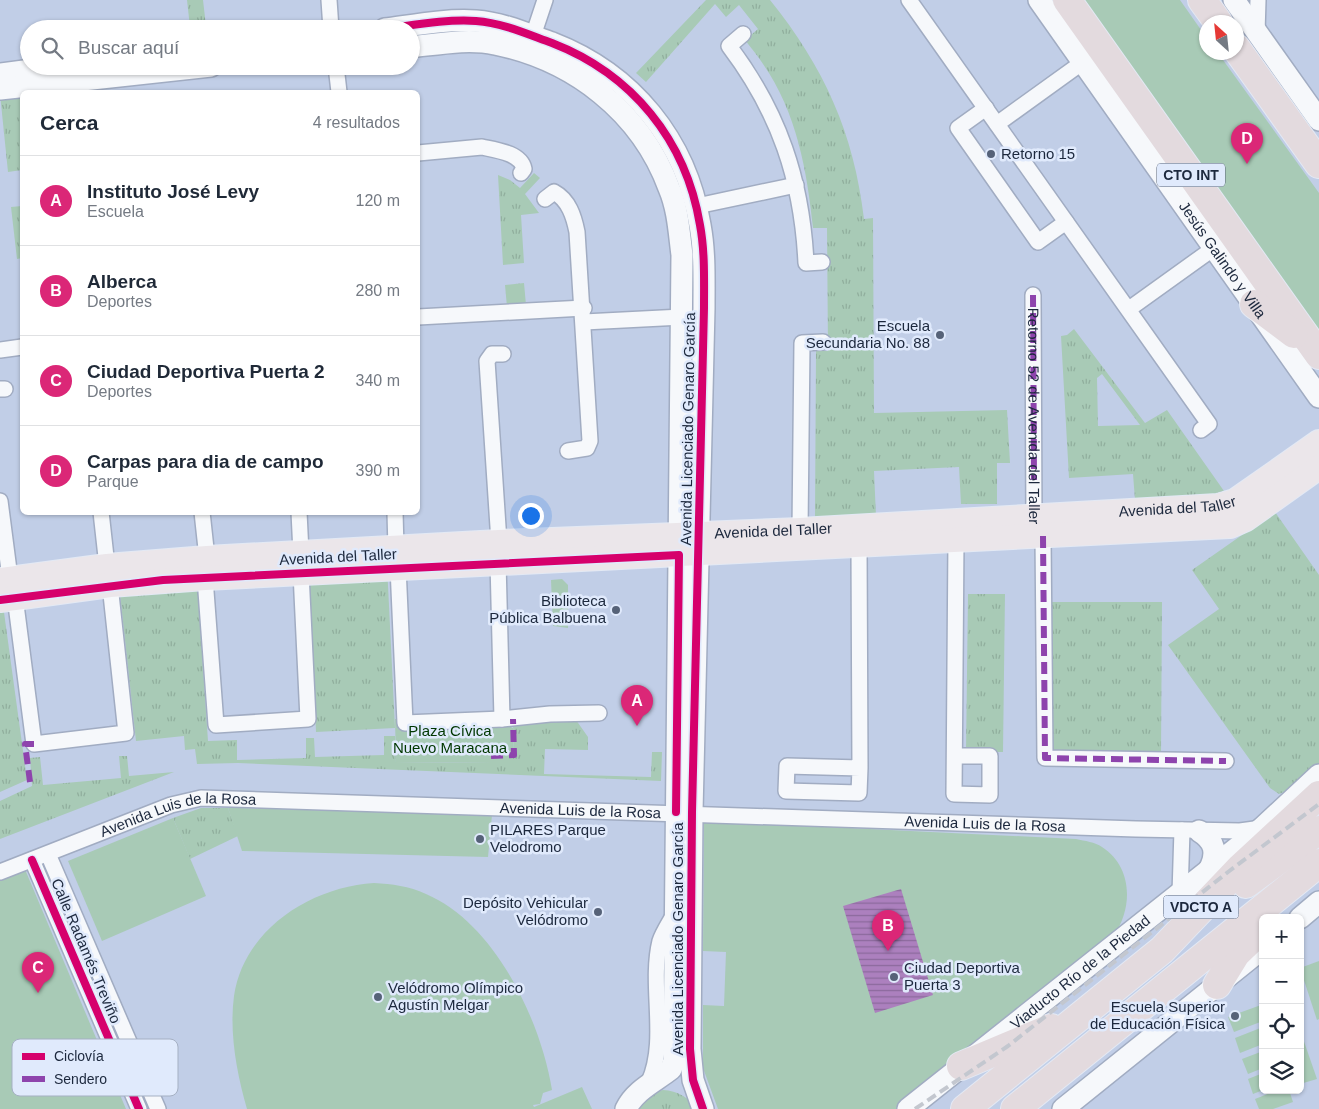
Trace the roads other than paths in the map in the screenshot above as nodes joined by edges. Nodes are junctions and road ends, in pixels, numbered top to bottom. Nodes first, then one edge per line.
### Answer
1 (329, 0) edge
2 (545, 0) edge
3 (909, 0) edge
4 (1039, 0) edge
5 (1067, 0) edge
6 (1202, 0) edge
7 (1234, 0) edge
8 (1258, 0) edge
9 (1213, 15) edge
10 (331, 20) edge
11 (448, 21) junction
12 (420, 25) edge
13 (743, 34) dead end
14 (534, 36) junction
15 (1247, 41) edge
16 (450, 43) junction
17 (420, 46) edge
18 (1083, 62) junction
19 (20, 71) edge
20 (0, 74) edge
21 (128, 75) edge
22 (337, 75) edge
23 (0, 89) edge
24 (339, 90) edge
25 (625, 100) junction
26 (986, 108) junction
27 (1316, 113) edge
28 (997, 124) junction
29 (420, 153) edge
30 (1319, 164) edge
31 (521, 173) dead end
32 (796, 185) junction
33 (545, 199) dead end
34 (696, 206) junction
35 (1066, 222) junction
36 (1214, 248) junction
37 (682, 255) junction
38 (704, 255) junction
39 (822, 262) dead end
40 (1033, 295) dead end
41 (1254, 304) junction
42 (1129, 309) junction
43 (584, 315) junction
44 (420, 317) edge
45 (682, 318) junction
46 (822, 342) dead end
47 (20, 347) edge
48 (0, 350) edge
49 (1317, 353) edge
50 (503, 354) dead end
51 (1319, 397) edge
52 (1201, 430) dead end
53 (1319, 442) edge
54 (568, 451) dead end
55 (1319, 467) edge
56 (0, 501) edge
57 (101, 515) edge
58 (202, 515) edge
59 (299, 515) edge
60 (395, 515) edge
61 (1037, 529) junction
62 (800, 530) junction
63 (904, 534) junction
64 (956, 539) junction
65 (690, 545) junction
66 (859, 546) junction
67 (498, 552) junction
68 (397, 558) junction
69 (301, 563) junction
70 (206, 568) junction
71 (109, 576) junction
72 (6, 589) edge
73 (600, 713) dead end
74 (502, 719) junction
75 (955, 756) dead end
76 (1226, 761) dead end
77 (860, 768) junction
78 (1319, 775) edge
79 (1319, 794) edge
80 (684, 812) junction
81 (1262, 828) junction
82 (1190, 830) junction
83 (1319, 830) edge
84 (48, 854) junction
85 (32, 860) junction
86 (1319, 863) edge
87 (1209, 870) junction
88 (0, 872) edge
89 (1319, 880) edge
90 (1180, 894) junction
91 (1319, 902) edge
92 (1280, 914) edge
93 (1304, 915) edge
94 (1259, 932) edge
95 (1162, 950) junction
96 (1259, 951) edge
97 (1218, 984) junction
98 (1080, 1016) junction
99 (109, 1039) edge
100 (128, 1039) edge
101 (961, 1066) junction
102 (133, 1096) edge
103 (152, 1096) edge
104 (139, 1109) edge
105 (158, 1109) edge
106 (626, 1109) edge
107 (704, 1109) edge
108 (908, 1109) edge
109 (965, 1109) edge
110 (1015, 1109) edge
111 (1063, 1109) edge

1 - 10 street
2 - 14 street
3 - 26 street
4 - 18 street, Jesús Galindo y Villa / CTO INT
5 - 49 highway, CTO INT
6 - 9 highway
7 - 15 street
8 - 15 street
11 - 12 street, Avenida Licenciado Genaro García
11 - 14 street, Avenida Licenciado Genaro García
11 - 16 street
13 - 32 street
14 - 25 street, Avenida Licenciado Genaro García
15 - 27 street
15 - 30 highway
16 - 17 street, Avenida Licenciado Genaro García
16 - 25 street, Avenida Licenciado Genaro García
18 - 28 street
18 - 36 street, Jesús Galindo y Villa / CTO INT
19 - 20 street
21 - 23 street
22 - 24 street
25 - 34 street, Avenida Licenciado Genaro García
25 - 37 street, Avenida Licenciado Genaro García
26 - 28 street
26 - 35 street
28 - 35 street
29 - 31 street
32 - 34 street
32 - 39 street
33 - 43 street
34 - 38 street, Avenida Licenciado Genaro García
35 - 42 street
36 - 41 street, Jesús Galindo y Villa / CTO INT
36 - 42 street
37 - 38 street
37 - 45 street, Avenida Licenciado Genaro García
38 - 65 street, Avenida Licenciado Genaro García
40 - 61 street, Retorno 52 de Avenida del Taller
41 - 49 highway
41 - 51 street, Jesús Galindo y Villa / CTO INT
42 - 52 street
43 - 44 street
43 - 45 street
43 - 54 street
45 - 65 street, Avenida Licenciado Genaro García
46 - 62 street
47 - 48 street
50 - 67 street
53 - 61 main road, Avenida del Taller
55 - 61 main road, Avenida del Taller
56 - 72 street
57 - 71 street
58 - 70 street
59 - 69 street
60 - 68 street
61 - 63 main road, Avenida del Taller
61 - 64 main road, Avenida del Taller
61 - 76 street, Retorno 52 de Avenida del Taller
62 - 63 main road, Avenida del Taller
62 - 65 main road, Avenida del Taller
63 - 64 main road, Avenida del Taller
63 - 66 main road, Avenida del Taller
64 - 75 street
65 - 66 main road, Avenida del Taller
65 - 67 main road, Avenida del Taller
65 - 80 street, Avenida Licenciado Genaro García
66 - 77 street
67 - 68 main road, Avenida del Taller
67 - 74 street
68 - 69 main road, Avenida del Taller
68 - 74 street
69 - 70 main road, Avenida del Taller
69 - 70 street
70 - 71 main road, Avenida del Taller
71 - 72 main road, Avenida del Taller
71 - 72 street
73 - 74 street
77 - 77 street
78 - 81 street, Viaducto Río de la Piedad
79 - 81 highway
79 - 95 highway, Viaducto Río de la Piedad / VDCTO A
80 - 82 street, Avenida Luis de la Rosa
80 - 84 street, Avenida Luis de la Rosa
80 - 106 street, Avenida Licenciado Genaro García
80 - 107 street, Avenida Licenciado Genaro García
81 - 82 street, Avenida Luis de la Rosa
81 - 87 street, Viaducto Río de la Piedad
82 - 87 street
82 - 90 street
83 - 95 highway
84 - 85 street, Avenida Luis de la Rosa
84 - 100 street, Calle Radamés Treviño
85 - 88 street, Avenida Luis de la Rosa
85 - 99 street, Calle Radamés Treviño
86 - 110 highway, VDCTO A
87 - 90 street, Viaducto Río de la Piedad
89 - 92 highway
90 - 101 street, Viaducto Río de la Piedad
91 - 93 street
94 - 97 highway
95 - 98 highway, Viaducto Río de la Piedad / VDCTO A
96 - 97 street
97 - 111 street
98 - 101 highway
98 - 109 highway, Viaducto Río de la Piedad / VDCTO A
101 - 108 street, Viaducto Río de la Piedad
102 - 104 street, Calle Radamés Treviño
103 - 105 street, Calle Radamés Treviño

